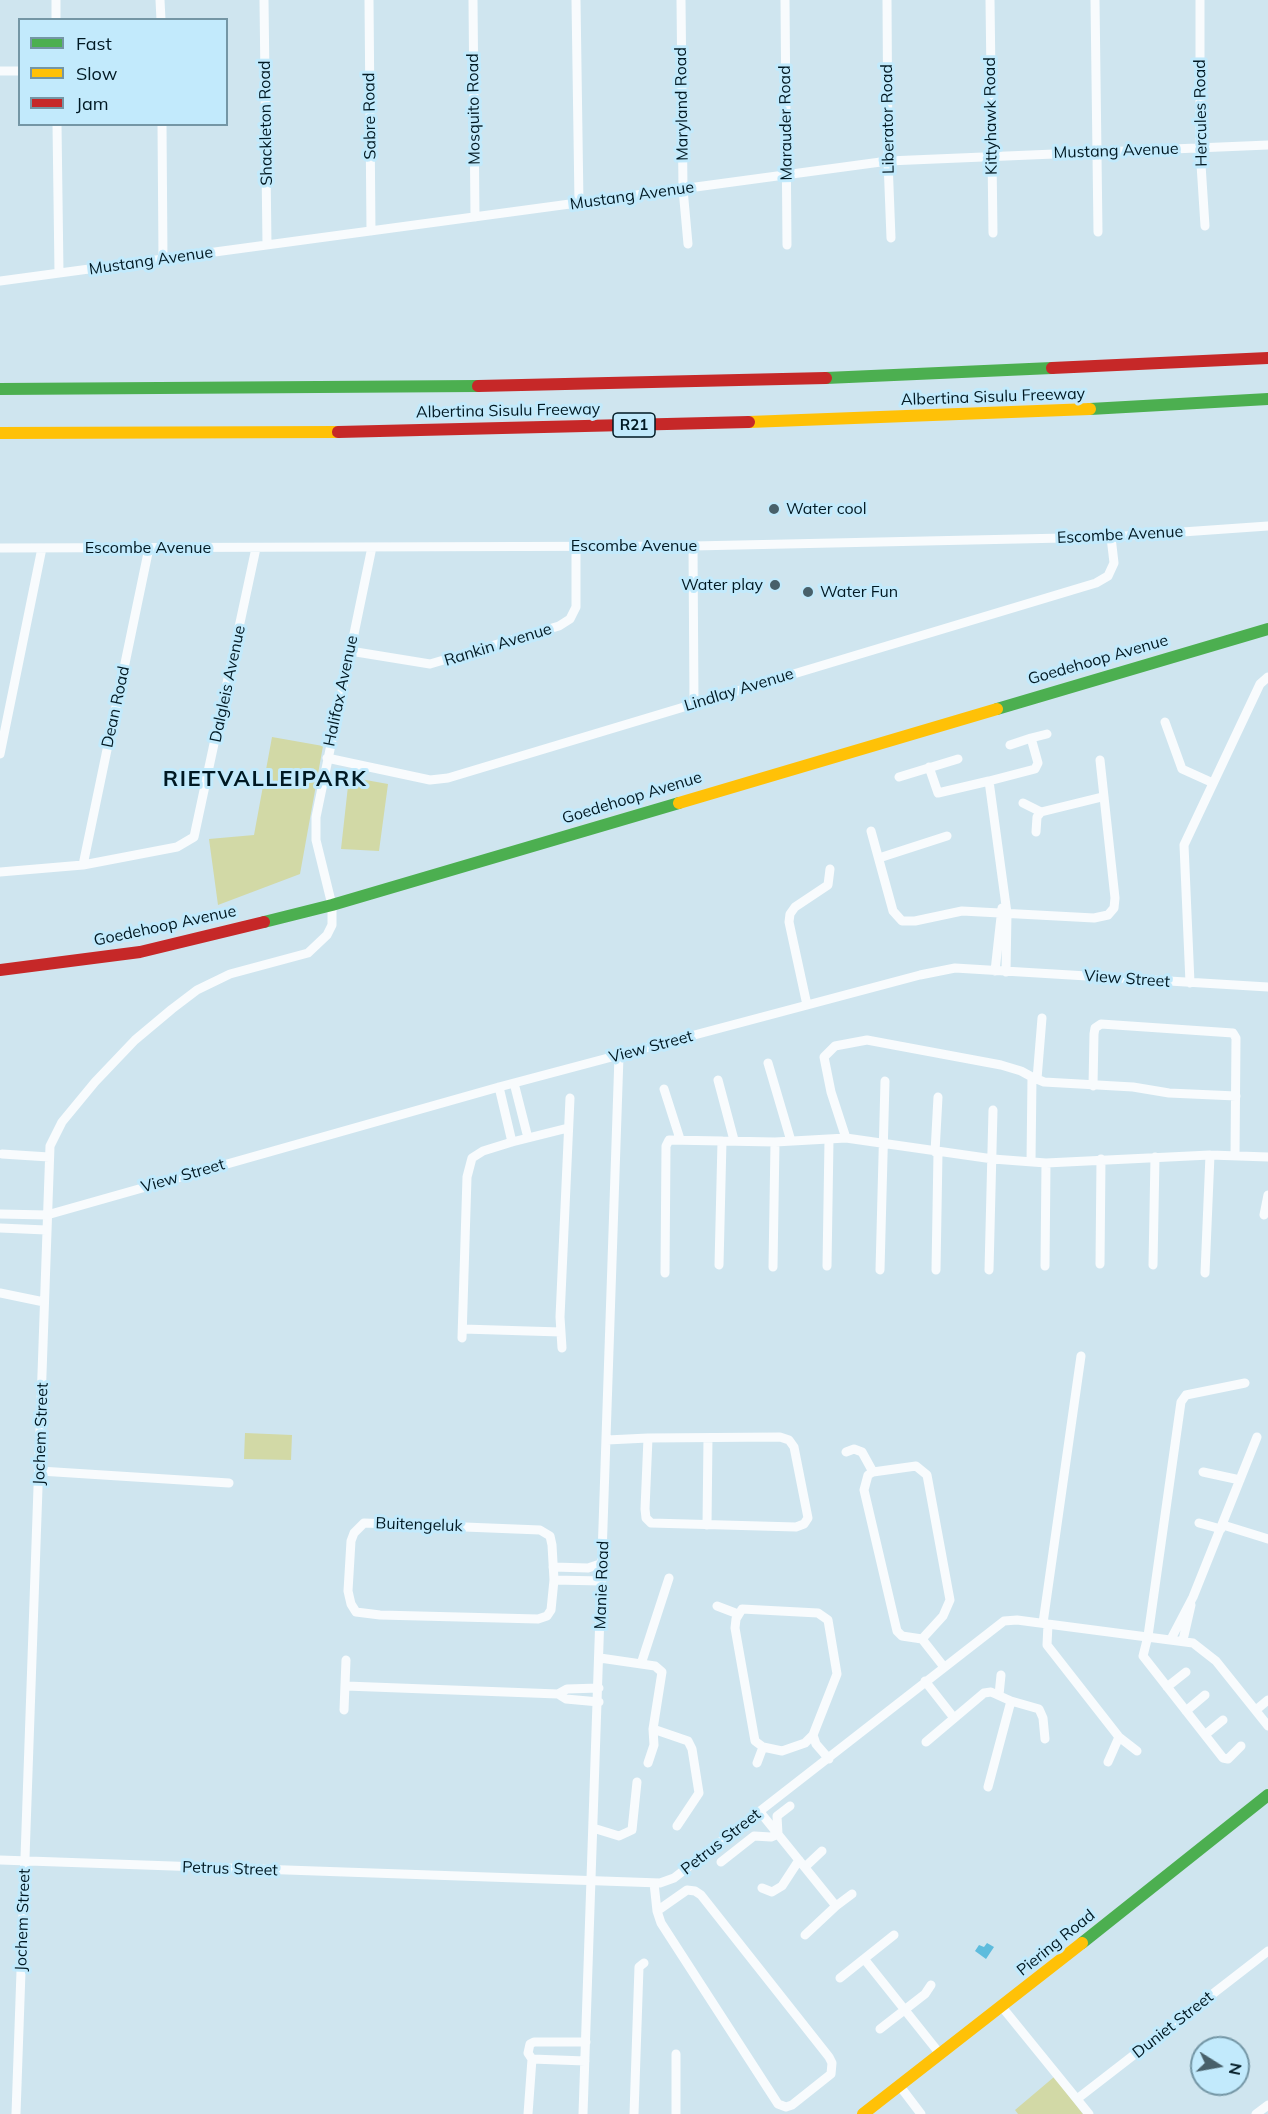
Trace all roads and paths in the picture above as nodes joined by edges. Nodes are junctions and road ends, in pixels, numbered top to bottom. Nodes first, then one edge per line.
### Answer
1 (56, 0) edge
2 (160, 0) edge
3 (264, 0) edge
4 (369, 0) edge
5 (472, 0) edge
6 (576, 0) edge
7 (681, 0) edge
8 (785, 0) edge
9 (887, 0) edge
10 (990, 0) edge
11 (1095, 0) edge
12 (1200, 0) edge
13 (56, 18) edge
14 (161, 18) edge
15 (0, 71) edge
16 (18, 71) edge
17 (57, 126) edge
18 (162, 126) edge
19 (1268, 145) edge
20 (1200, 149) junction
21 (1097, 152) junction
22 (992, 155) junction
23 (888, 162) junction
24 (787, 175) junction
25 (683, 189) junction
26 (579, 203) junction
27 (475, 217) junction
28 (1205, 226) dead end
29 (371, 231) junction
30 (1098, 232) dead end
31 (993, 233) dead end
32 (891, 238) dead end
33 (688, 244) dead end
34 (267, 245) junction
35 (787, 245) dead end
36 (164, 259) junction
37 (59, 273) junction
38 (0, 281) edge
39 (1268, 358) edge
40 (0, 389) edge
41 (1268, 399) edge
42 (0, 433) edge
43 (1268, 526) edge
44 (1111, 537) junction
45 (693, 546) junction
46 (576, 547) junction
47 (0, 548) edge
48 (42, 548) junction
49 (149, 548) junction
50 (256, 548) junction
51 (372, 548) junction
52 (1268, 629) edge
53 (350, 651) junction
54 (1268, 677) edge
55 (694, 704) junction
56 (1165, 722) dead end
57 (1047, 734) dead end
58 (1031, 738) junction
59 (1010, 745) dead end
60 (0, 754) edge
61 (327, 758) junction
62 (958, 759) dead end
63 (1100, 760) dead end
64 (928, 767) junction
65 (899, 777) dead end
66 (989, 781) junction
67 (1213, 783) junction
68 (1102, 796) junction
69 (1023, 803) dead end
70 (1041, 812) junction
71 (871, 831) dead end
72 (1036, 831) dead end
73 (947, 836) dead end
74 (879, 858) junction
75 (83, 865) junction
76 (830, 869) dead end
77 (0, 872) edge
78 (332, 905) junction
79 (1004, 909) junction
80 (0, 970) edge
81 (995, 971) junction
82 (1006, 972) junction
83 (1190, 983) junction
84 (1268, 987) edge
85 (807, 1005) junction
86 (1042, 1018) dead end
87 (619, 1056) junction
88 (768, 1063) dead end
89 (1035, 1078) junction
90 (718, 1080) dead end
91 (885, 1082) dead end
92 (514, 1083) junction
93 (1093, 1086) junction
94 (499, 1087) junction
95 (664, 1089) dead end
96 (1236, 1096) junction
97 (938, 1097) dead end
98 (570, 1098) dead end
99 (993, 1110) dead end
100 (568, 1128) junction
101 (528, 1138) junction
102 (846, 1138) junction
103 (680, 1139) junction
104 (734, 1140) junction
105 (829, 1140) junction
106 (722, 1141) junction
107 (791, 1141) junction
108 (512, 1142) junction
109 (775, 1142) junction
110 (882, 1143) junction
111 (937, 1152) junction
112 (2, 1154) dead end
113 (1210, 1155) junction
114 (1235, 1156) junction
115 (49, 1157) junction
116 (1155, 1157) junction
117 (1268, 1157) edge
118 (993, 1159) junction
119 (1101, 1160) junction
120 (1031, 1162) junction
121 (1046, 1163) junction
122 (1268, 1195) edge
123 (0, 1214) edge
124 (47, 1215) junction
125 (1264, 1215) dead end
126 (0, 1228) edge
127 (46, 1230) junction
128 (1100, 1264) dead end
129 (719, 1265) dead end
130 (1153, 1265) dead end
131 (827, 1266) dead end
132 (1045, 1266) dead end
133 (773, 1267) dead end
134 (880, 1270) dead end
135 (936, 1270) dead end
136 (989, 1270) dead end
137 (665, 1273) dead end
138 (1205, 1273) dead end
139 (0, 1293) edge
140 (44, 1302) junction
141 (561, 1332) junction
142 (562, 1348) dead end
143 (1081, 1356) dead end
144 (1245, 1383) dead end
145 (1257, 1437) dead end
146 (648, 1438) junction
147 (708, 1438) junction
148 (607, 1440) junction
149 (846, 1452) dead end
150 (40, 1471) junction
151 (873, 1472) junction
152 (1203, 1472) dead end
153 (1240, 1480) junction
154 (229, 1483) dead end
155 (1199, 1523) dead end
156 (707, 1525) junction
157 (1222, 1527) junction
158 (1268, 1539) edge
159 (603, 1563) junction
160 (553, 1567) junction
161 (669, 1578) dead end
162 (554, 1580) junction
163 (602, 1581) junction
164 (1193, 1597) junction
165 (717, 1606) dead end
166 (738, 1614) junction
167 (1045, 1624) junction
168 (1148, 1636) junction
169 (922, 1639) junction
170 (1171, 1639) junction
171 (1183, 1640) junction
172 (600, 1658) junction
173 (346, 1660) dead end
174 (641, 1664) junction
175 (944, 1666) junction
176 (1186, 1672) dead end
177 (1001, 1675) dead end
178 (925, 1681) junction
179 (346, 1686) junction
180 (1167, 1687) junction
181 (599, 1688) junction
182 (558, 1694) junction
183 (999, 1695) junction
184 (1205, 1695) dead end
185 (1268, 1700) edge
186 (1011, 1701) junction
187 (598, 1702) junction
188 (344, 1710) dead end
189 (1256, 1710) junction
190 (1186, 1711) junction
191 (954, 1718) junction
192 (1223, 1720) dead end
193 (1268, 1726) edge
194 (653, 1729) junction
195 (1206, 1734) junction
196 (813, 1735) junction
197 (1119, 1737) junction
198 (1045, 1739) dead end
199 (926, 1742) dead end
200 (1242, 1746) dead end
201 (763, 1747) junction
202 (1137, 1751) dead end
203 (828, 1760) junction
204 (1108, 1761) dead end
205 (648, 1763) dead end
206 (757, 1763) dead end
207 (637, 1782) dead end
208 (988, 1787) dead end
209 (1268, 1795) edge
210 (790, 1806) dead end
211 (760, 1812) junction
212 (677, 1826) dead end
213 (593, 1828) junction
214 (778, 1834) junction
215 (822, 1851) dead end
216 (0, 1860) edge
217 (25, 1861) junction
218 (721, 1862) dead end
219 (802, 1863) junction
220 (591, 1882) junction
221 (654, 1883) junction
222 (762, 1888) dead end
223 (852, 1894) dead end
224 (836, 1906) junction
225 (657, 1911) junction
226 (805, 1935) dead end
227 (894, 1935) dead end
228 (1268, 1951) edge
229 (865, 1960) junction
230 (644, 1963) dead end
231 (840, 1978) dead end
232 (931, 1985) dead end
233 (1002, 2007) junction
234 (905, 2011) junction
235 (880, 2030) dead end
236 (586, 2042) junction
237 (676, 2054) dead end
238 (940, 2054) junction
239 (531, 2059) junction
240 (585, 2061) junction
241 (899, 2085) junction
242 (1077, 2099) junction
243 (1268, 2105) edge
244 (16, 2114) edge
245 (528, 2114) edge
246 (583, 2114) edge
247 (634, 2114) edge
248 (676, 2114) edge
249 (863, 2114) edge
250 (921, 2114) edge
251 (1089, 2114) edge
252 (1256, 2114) edge

1 - 13 street
2 - 14 street
3 - 34 street, Shackleton Road
4 - 29 street, Sabre Road
5 - 27 street, Mosquito Road
6 - 26 street
7 - 25 street, Maryland Road
8 - 24 street, Marauder Road
9 - 23 street, Liberator Road
10 - 22 street, Kittyhawk Road
11 - 21 street
12 - 20 street, Hercules Road
15 - 16 street
17 - 37 street
18 - 36 street
19 - 20 street, Mustang Avenue
20 - 21 street, Mustang Avenue
20 - 28 street, Hercules Road
21 - 22 street, Mustang Avenue
21 - 30 street
22 - 23 street, Mustang Avenue
22 - 31 street, Kittyhawk Road
23 - 24 street, Mustang Avenue
23 - 32 street, Liberator Road
24 - 25 street, Mustang Avenue
24 - 35 street, Marauder Road
25 - 26 street, Mustang Avenue
25 - 33 street, Maryland Road
26 - 27 street, Mustang Avenue
27 - 29 street, Mustang Avenue
29 - 34 street, Mustang Avenue
34 - 36 street, Mustang Avenue
36 - 37 street, Mustang Avenue
37 - 38 street, Mustang Avenue
39 - 40 main road, Albertina Sisulu Freeway
41 - 42 main road, Albertina Sisulu Freeway / R21
43 - 44 street, Escombe Avenue
44 - 45 street, Escombe Avenue
44 - 55 street, Lindlay Avenue
45 - 46 street, Escombe Avenue
45 - 55 street
46 - 51 street, Escombe Avenue
46 - 53 street, Rankin Avenue
47 - 48 street, Escombe Avenue
48 - 49 street, Escombe Avenue
48 - 60 street
49 - 50 street, Escombe Avenue
49 - 75 street, Dean Road
50 - 51 street, Escombe Avenue
50 - 75 street, Dalgleis Avenue
51 - 53 street, Halifax Avenue
52 - 78 main road, Goedehoop Avenue
53 - 61 street, Halifax Avenue
54 - 67 street
55 - 61 street, Lindlay Avenue
56 - 67 street
57 - 58 street
58 - 59 street
58 - 66 street
61 - 78 street, Halifax Avenue
62 - 64 street
63 - 68 street
64 - 65 street
64 - 66 street
66 - 79 street
67 - 83 street
68 - 70 street
68 - 79 street
69 - 70 street
70 - 72 street
71 - 74 street
73 - 74 street
74 - 79 street
75 - 77 street, Dalgleis Avenue
76 - 85 street
78 - 80 main road, Goedehoop Avenue
78 - 115 street, Jochem Street
79 - 81 street
79 - 82 street
81 - 82 street, View Street
81 - 85 street, View Street
82 - 83 street, View Street
83 - 84 street, View Street
85 - 87 street, View Street
86 - 89 street
87 - 92 street, View Street
87 - 148 street, Manie Road
88 - 107 street
89 - 93 street
89 - 102 street
89 - 120 street
90 - 104 street
91 - 110 street
92 - 94 street, View Street
92 - 101 street
93 - 96 street
93 - 96 street
94 - 108 street
94 - 124 street, View Street
95 - 103 street
96 - 114 street
97 - 111 street
98 - 100 street
99 - 118 street
100 - 101 street
100 - 141 street
101 - 108 street
102 - 105 street
102 - 110 street
103 - 106 street
103 - 137 street
104 - 106 street
104 - 109 street
105 - 107 street
105 - 131 street
106 - 129 street
107 - 109 street
108 - 141 street
109 - 133 street
110 - 111 street
110 - 134 street
111 - 118 street
111 - 135 street
112 - 115 street
113 - 114 street
113 - 116 street
113 - 138 street
114 - 117 street
115 - 124 street, Jochem Street
116 - 119 street
116 - 130 street
118 - 120 street
118 - 136 street
119 - 121 street
119 - 128 street
120 - 121 street
121 - 132 street
122 - 125 street
123 - 124 street, View Street
124 - 127 street, Jochem Street
126 - 127 street
127 - 140 street, Jochem Street
139 - 140 street
140 - 150 street, Jochem Street
141 - 142 street
143 - 167 street
144 - 168 street
145 - 153 street
146 - 147 street
146 - 148 street
146 - 156 street
147 - 156 street
147 - 156 street
148 - 159 street, Manie Road
149 - 151 street
150 - 154 street
150 - 217 street, Jochem Street
151 - 169 street
151 - 169 street
152 - 153 street
153 - 157 street
155 - 157 street
157 - 158 street
157 - 164 street
159 - 160 street
159 - 163 street, Manie Road
160 - 162 street, Buitengeluk
160 - 162 street, Buitengeluk
161 - 174 street
162 - 163 street
163 - 172 street, Manie Road
164 - 170 street
164 - 171 street
165 - 166 street
166 - 196 street
166 - 201 street
167 - 168 street, Petrus Street
167 - 175 street, Petrus Street
167 - 197 street
168 - 170 street, Petrus Street
168 - 180 street
169 - 175 street
170 - 171 street, Petrus Street
171 - 189 street, Petrus Street
172 - 174 street
172 - 181 street, Manie Road
173 - 179 street
174 - 194 street
175 - 178 street, Petrus Street
176 - 180 street
177 - 183 street
178 - 191 street
178 - 203 street, Petrus Street
179 - 182 street
179 - 188 street
180 - 190 street
181 - 182 street
181 - 187 street, Manie Road
182 - 187 street
183 - 186 street
183 - 191 street
184 - 190 street
185 - 189 street
186 - 198 street
186 - 208 street
187 - 213 street, Manie Road
189 - 193 street, Petrus Street
190 - 195 street
191 - 199 street
192 - 195 street
194 - 205 street
194 - 212 street
195 - 200 street
196 - 201 street
196 - 203 street
197 - 202 street
197 - 204 street
201 - 206 street
203 - 211 street, Petrus Street
207 - 213 street
209 - 233 main road, Piering Road
210 - 214 street
211 - 214 street
211 - 221 street, Petrus Street
213 - 220 street, Manie Road
214 - 218 street
214 - 219 street
215 - 219 street
216 - 217 street, Petrus Street
217 - 220 street, Petrus Street
217 - 244 street, Jochem Street
219 - 222 street
219 - 224 street
220 - 221 street, Petrus Street
220 - 236 street, Manie Road
221 - 225 street
223 - 224 street
224 - 226 street
225 - 225 street
227 - 229 street
228 - 242 street, Duniet Street
229 - 231 street
229 - 234 street
230 - 247 street
232 - 234 street
233 - 238 main road, Piering Road
233 - 242 street
234 - 235 street
234 - 238 street
236 - 239 street
236 - 240 street, Manie Road
237 - 248 street
238 - 241 main road, Piering Road
239 - 240 street
239 - 245 street
240 - 246 street, Manie Road
241 - 249 main road, Piering Road
241 - 250 street
242 - 251 street
243 - 252 street

